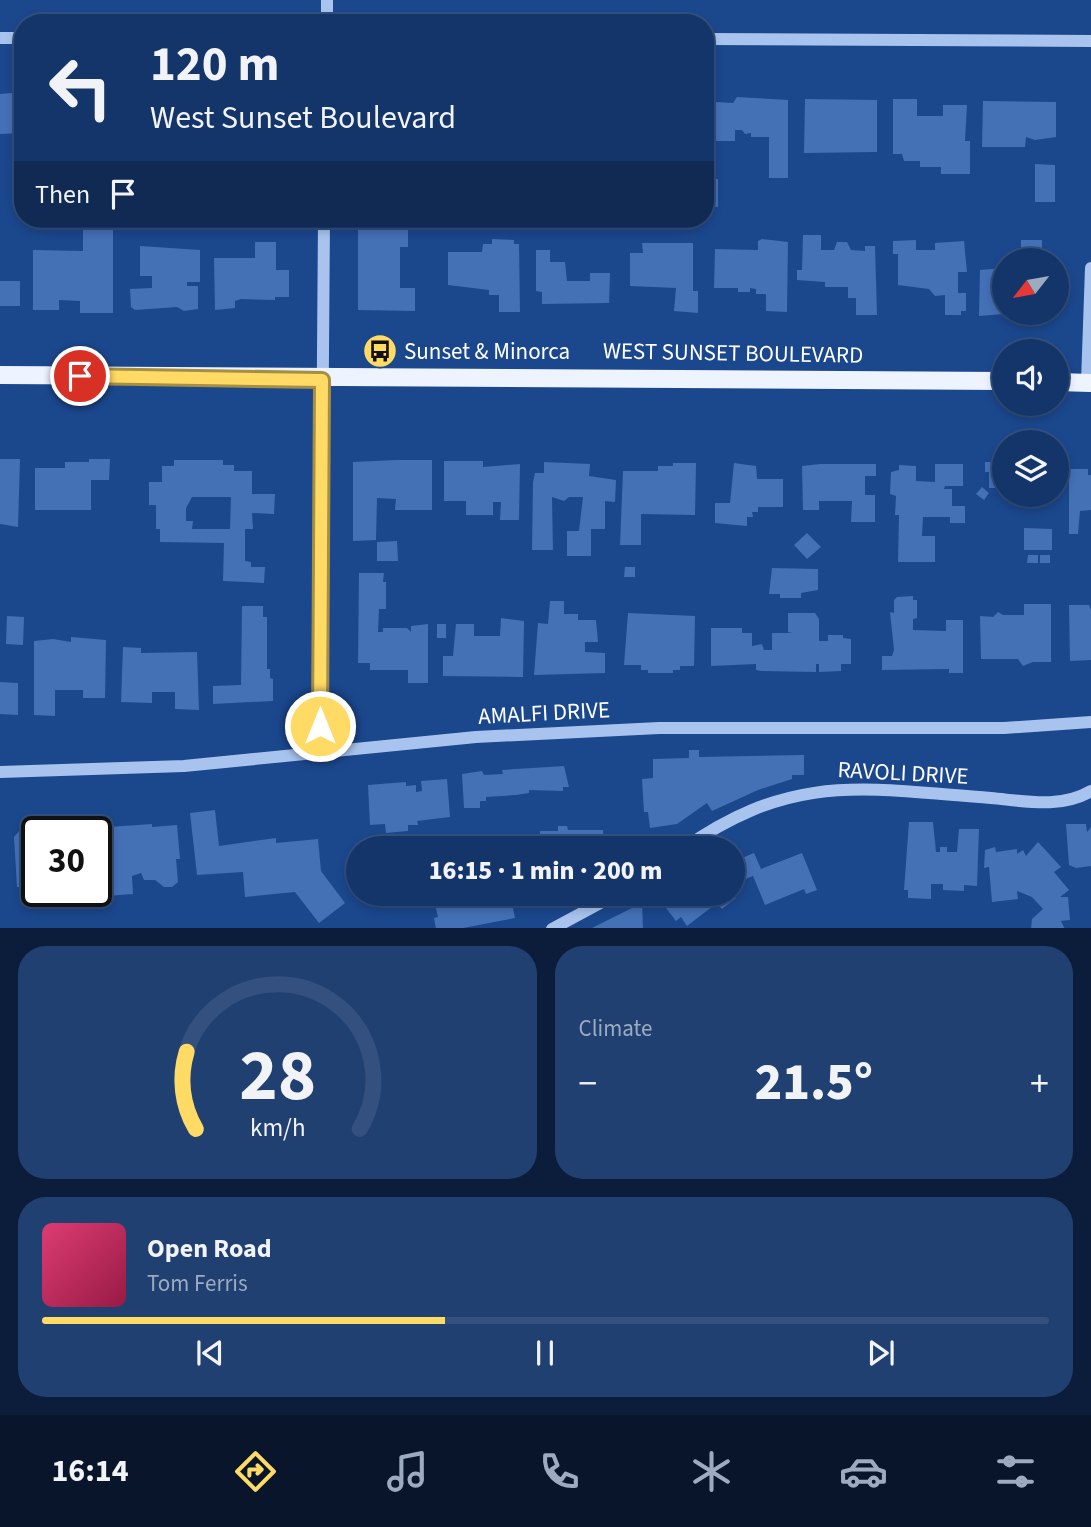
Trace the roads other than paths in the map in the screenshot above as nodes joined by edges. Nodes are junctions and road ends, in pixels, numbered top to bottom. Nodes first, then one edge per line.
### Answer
1 (714, 39) edge
2 (1091, 41) edge
3 (324, 228) edge
4 (1091, 268) edge
5 (0, 375) edge
6 (322, 380) junction
7 (992, 381) edge
8 (1069, 382) edge
9 (1089, 382) edge
10 (1091, 722) edge
11 (320, 752) junction
12 (0, 772) edge
13 (1091, 791) edge
14 (702, 836) edge
15 (595, 906) edge
16 (554, 928) edge

1 - 2 street
3 - 6 street
4 - 9 street
5 - 6 main road, WEST SUNSET BOULEVARD
6 - 7 main road, WEST SUNSET BOULEVARD
6 - 11 street
8 - 9 main road
10 - 11 street, AMALFI DRIVE
11 - 12 street, AMALFI DRIVE
13 - 14 street, RAVOLI DRIVE
15 - 16 street

